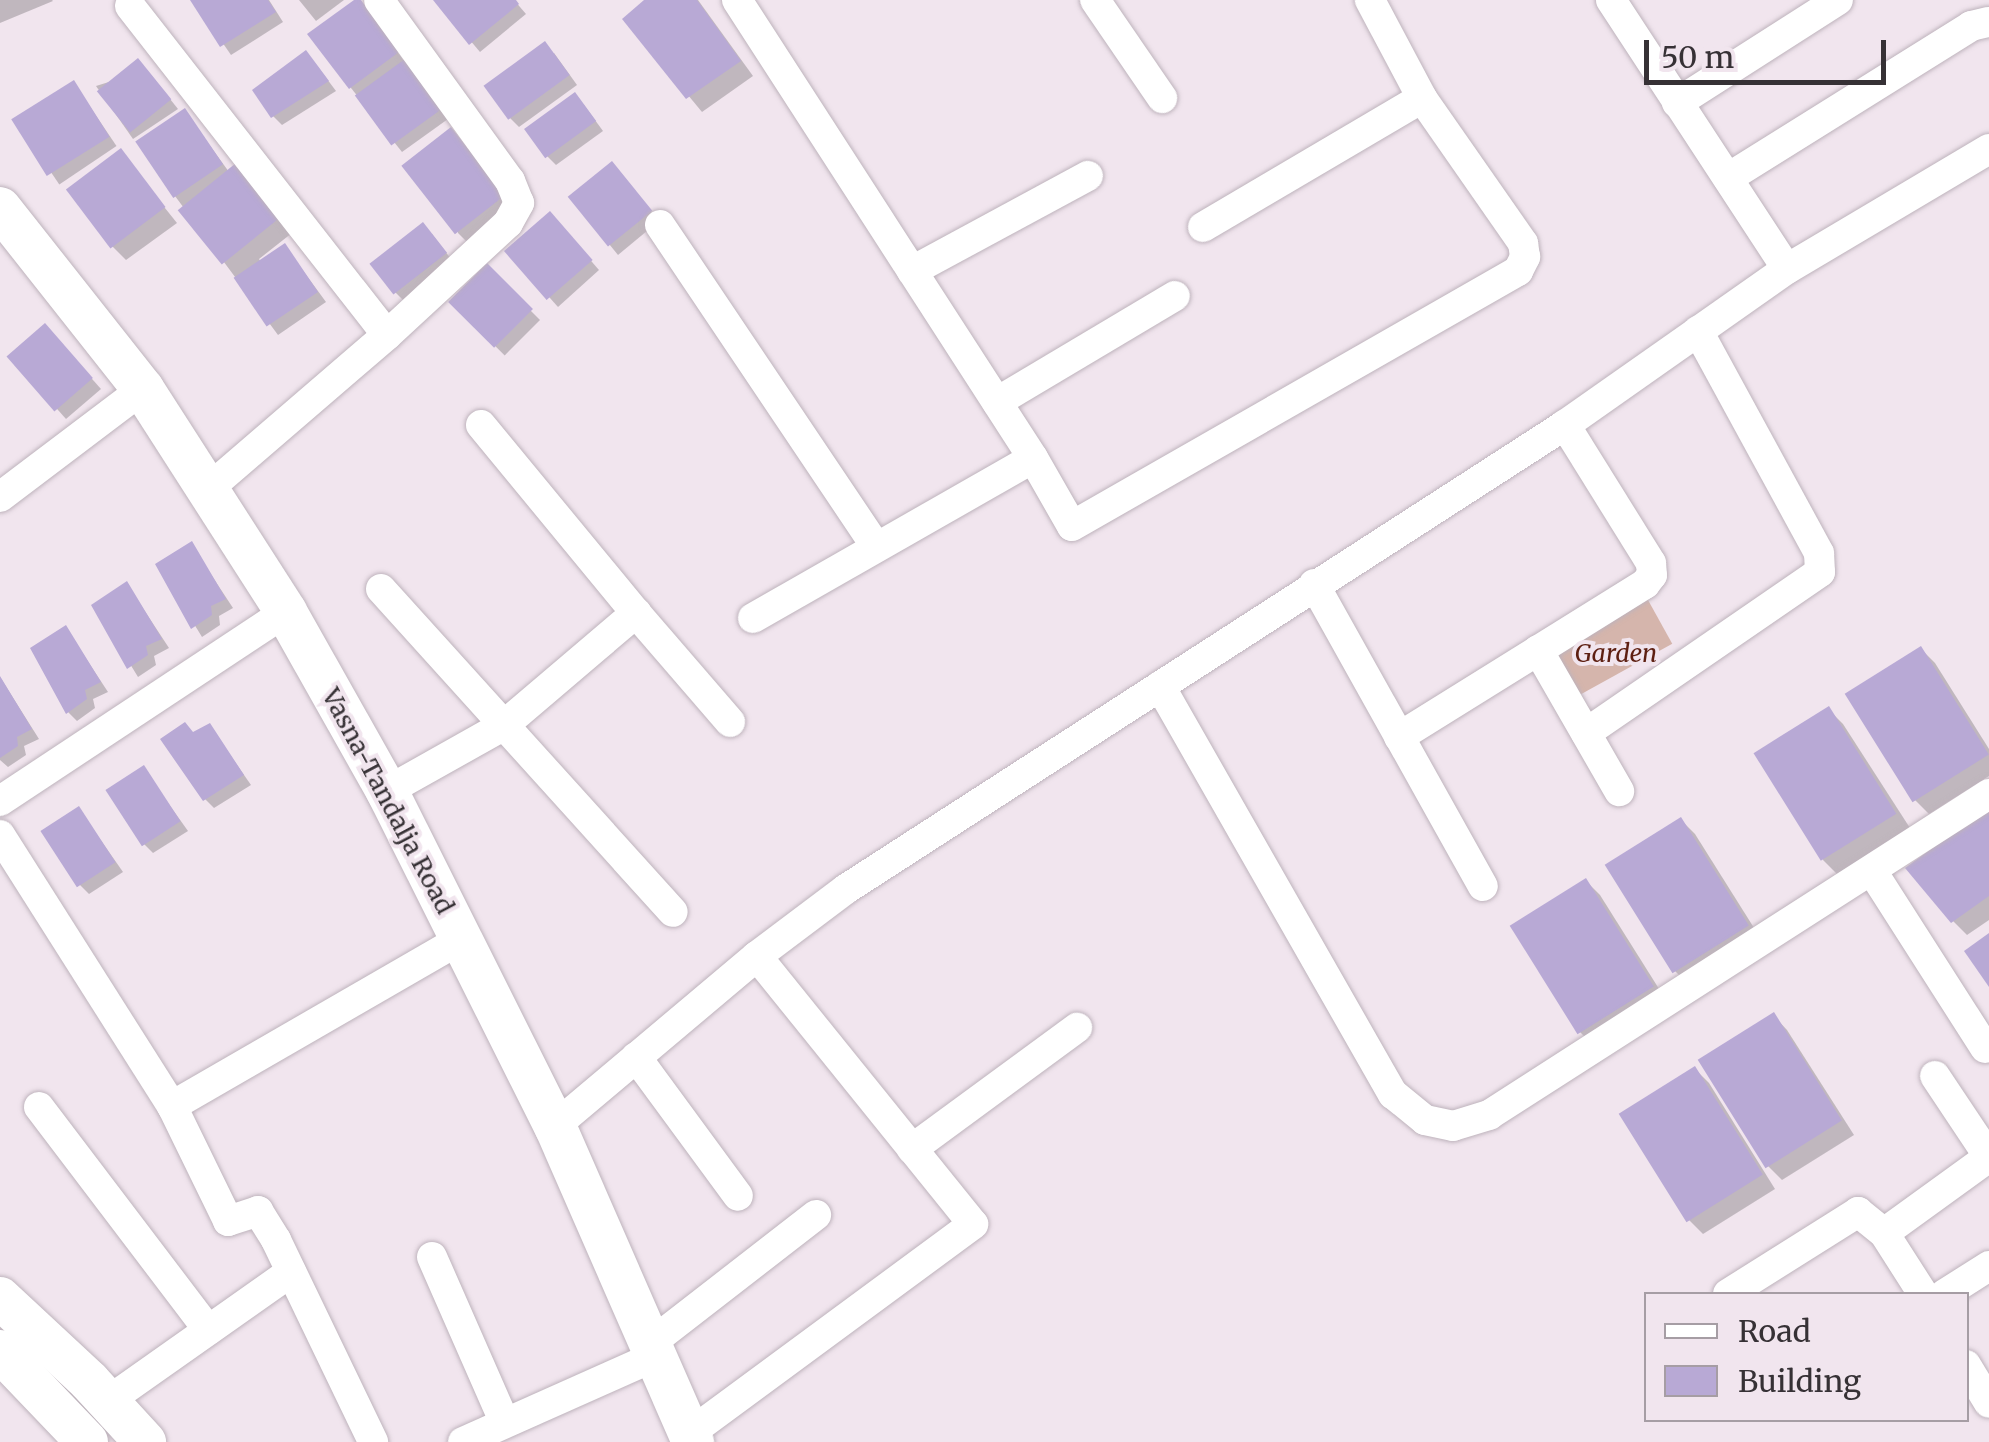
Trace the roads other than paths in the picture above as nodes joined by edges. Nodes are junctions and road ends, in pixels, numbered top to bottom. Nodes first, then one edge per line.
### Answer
1 (379, 0) edge
2 (736, 0) edge
3 (1095, 0) edge
4 (1370, 0) edge
5 (1611, 0) edge
6 (1838, 0) edge
7 (130, 6) dead end
8 (1989, 22) edge
9 (1162, 98) dead end
10 (1422, 98) junction
11 (1677, 103) junction
12 (1989, 149) edge
13 (1088, 176) dead end
14 (1728, 178) junction
15 (0, 208) edge
16 (660, 225) dead end
17 (1202, 227) dead end
18 (912, 270) junction
19 (1787, 270) junction
20 (1175, 296) dead end
21 (1698, 331) junction
22 (387, 335) junction
23 (143, 389) junction
24 (997, 402) junction
25 (481, 425) dead end
26 (1565, 425) junction
27 (1033, 458) junction
28 (208, 489) junction
29 (0, 497) edge
30 (876, 547) junction
31 (1314, 584) junction
32 (381, 589) dead end
33 (286, 612) junction
34 (636, 613) junction
35 (753, 618) dead end
36 (1538, 650) junction
37 (1160, 686) junction
38 (730, 722) dead end
39 (503, 726) junction
40 (1586, 733) junction
41 (1399, 737) junction
42 (386, 791) junction
43 (1619, 791) dead end
44 (1989, 794) edge
45 (0, 801) edge
46 (0, 835) edge
47 (1872, 871) junction
48 (1483, 886) dead end
49 (673, 912) dead end
50 (461, 939) junction
51 (757, 956) junction
52 (1077, 1028) dead end
53 (1985, 1048) dead end
54 (636, 1057) junction
55 (1936, 1076) dead end
56 (172, 1106) junction
57 (39, 1107) dead end
58 (555, 1126) junction
59 (912, 1148) junction
60 (1989, 1157) edge
61 (738, 1196) dead end
62 (816, 1215) dead end
63 (1884, 1233) junction
64 (432, 1257) dead end
65 (1989, 1266) edge
66 (291, 1272) junction
67 (1731, 1292) edge
68 (1922, 1292) edge
69 (1947, 1292) edge
70 (0, 1298) edge
71 (208, 1330) junction
72 (654, 1349) junction
73 (0, 1351) edge
74 (1969, 1370) edge
75 (108, 1402) junction
76 (1989, 1403) edge
77 (485, 1435) edge
78 (692, 1438) edge
79 (87, 1442) edge
80 (145, 1442) edge
81 (372, 1442) edge

1 - 22 street
2 - 18 street
3 - 9 street
4 - 10 street
5 - 11 street
6 - 11 street
7 - 22 street
8 - 14 street
10 - 17 street
10 - 27 street
11 - 14 street
12 - 19 street
13 - 18 street
14 - 19 street
15 - 23 street, Vasna-Tandalja Road
16 - 30 street
18 - 24 street
19 - 21 street
20 - 24 street
21 - 26 street
21 - 40 street
22 - 28 street
23 - 28 street, Vasna-Tandalja Road
23 - 29 street
24 - 27 street
25 - 34 street
26 - 31 street
26 - 36 street
27 - 30 street
28 - 33 street, Vasna-Tandalja Road
30 - 35 street
31 - 37 street
31 - 41 street
32 - 39 street
33 - 42 street, Vasna-Tandalja Road
33 - 45 street
34 - 38 street
34 - 39 street
36 - 40 street
36 - 41 street
37 - 47 street
37 - 51 street
39 - 42 street
39 - 49 street
40 - 43 street
41 - 48 street
42 - 50 street, Vasna-Tandalja Road
44 - 47 street
46 - 56 street
47 - 53 street
50 - 56 street
50 - 58 street, Vasna-Tandalja Road
51 - 54 street
51 - 59 street
52 - 59 street
54 - 58 street
54 - 61 street
55 - 60 street
56 - 66 street
57 - 71 street
58 - 72 street, Vasna-Tandalja Road
59 - 78 street
60 - 63 street
62 - 72 street
63 - 67 street
63 - 68 street
64 - 77 street
65 - 69 street
66 - 71 street
66 - 81 street
70 - 75 street
71 - 75 street
72 - 77 street
72 - 78 street, Vasna-Tandalja Road
73 - 79 street
74 - 76 street
75 - 80 street

